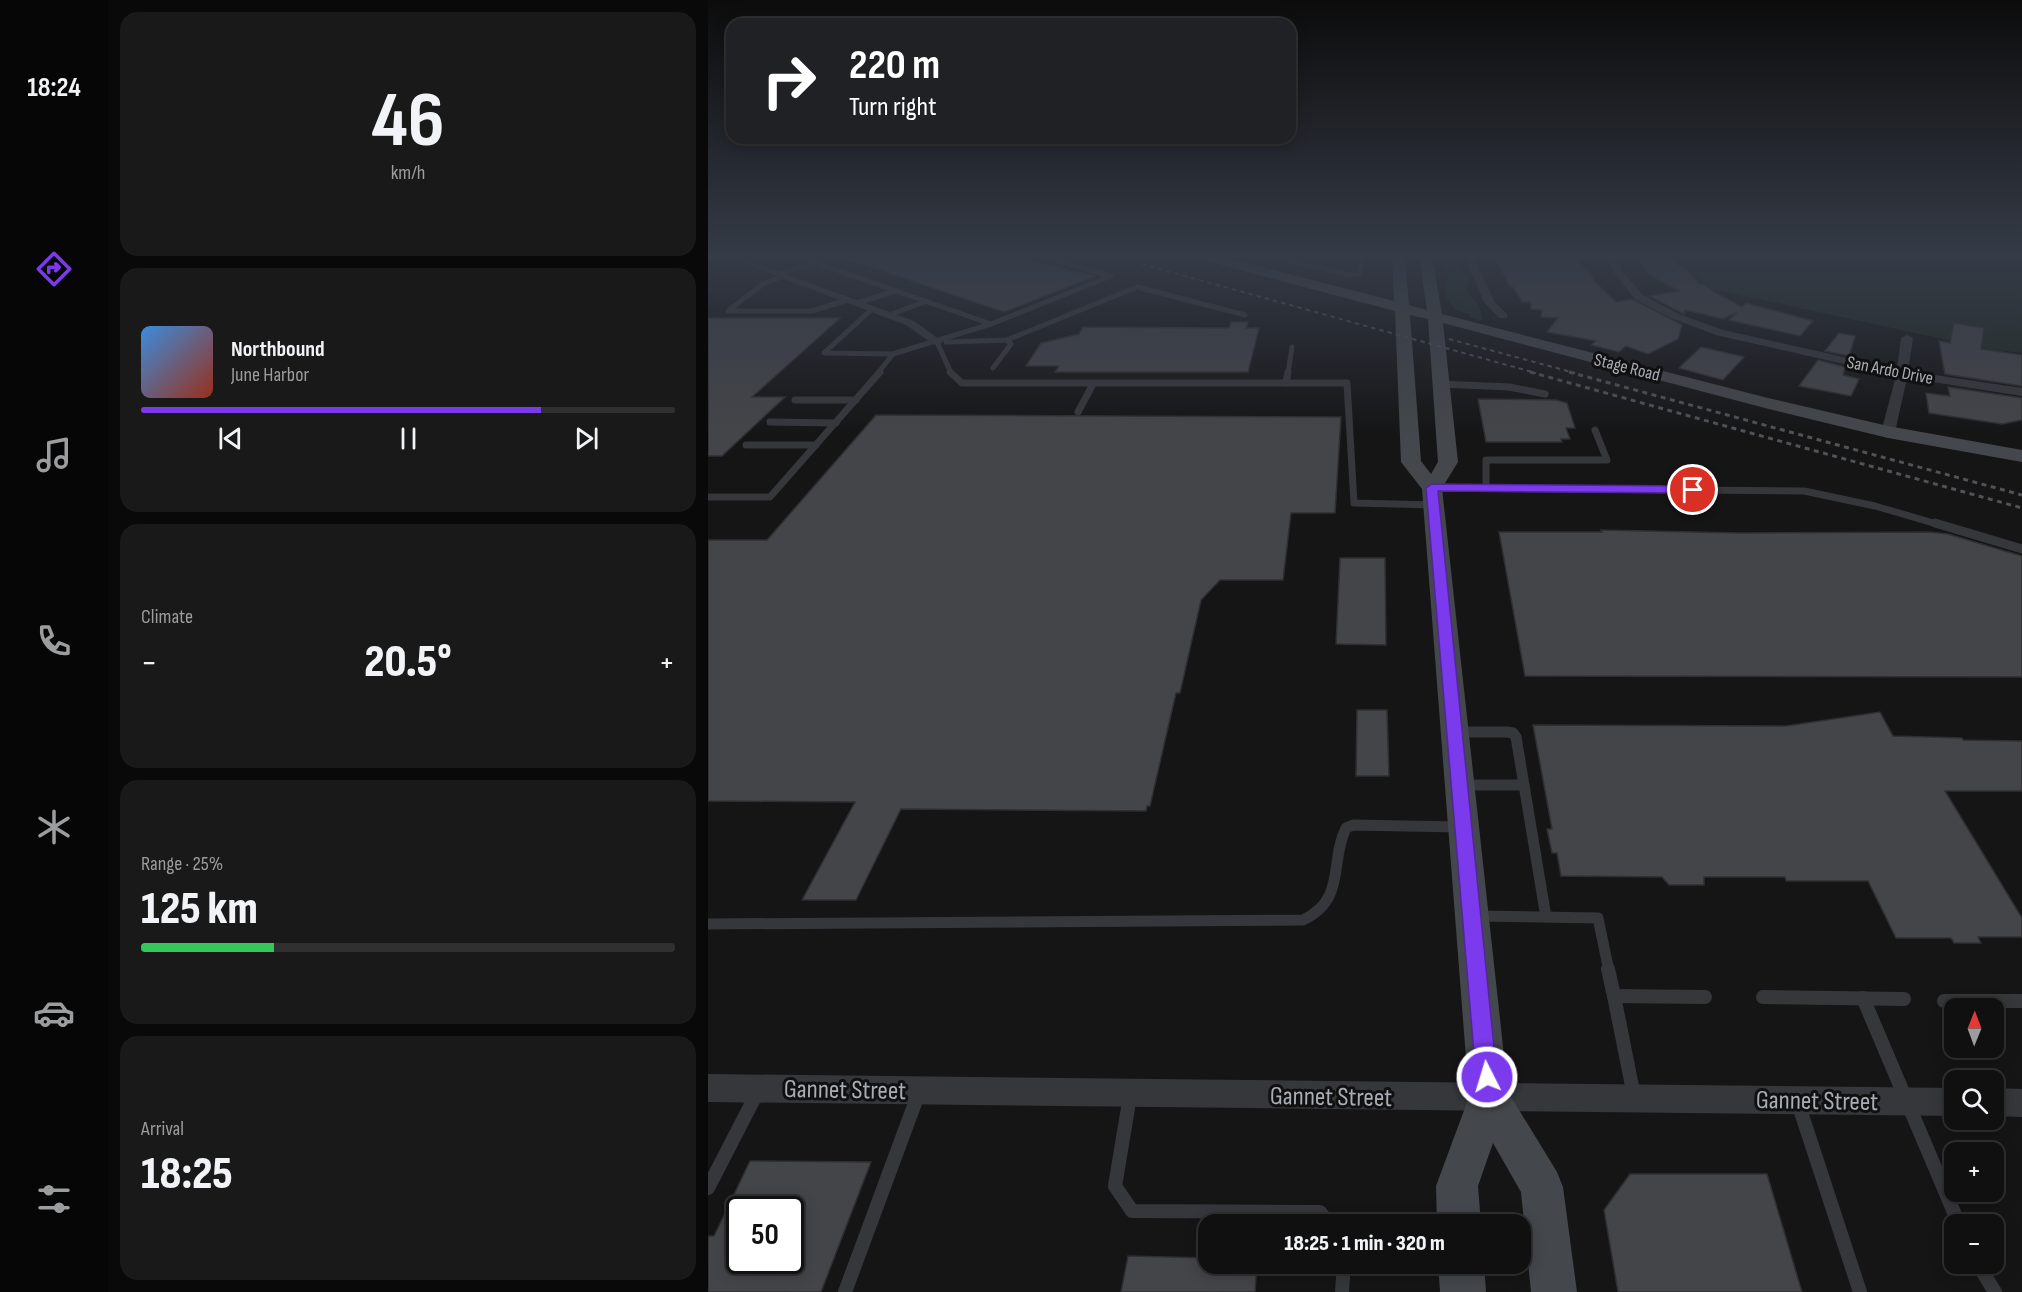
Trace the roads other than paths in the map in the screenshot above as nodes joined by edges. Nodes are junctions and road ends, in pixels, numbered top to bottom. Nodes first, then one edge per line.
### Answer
1 (865, 315) edge
2 (889, 315) edge
3 (967, 315) edge
4 (1013, 315) edge
5 (1068, 315) edge
6 (1402, 315) edge
7 (1425, 315) edge
8 (1674, 315) edge
9 (1435, 318) junction
10 (991, 324) junction
11 (1907, 338) dead end
12 (1007, 340) junction
13 (938, 342) junction
14 (1292, 347) dead end
15 (893, 354) junction
16 (993, 368) dead end
17 (1902, 374) junction
18 (1286, 383) junction
19 (1093, 384) junction
20 (1441, 384) junction
21 (2022, 392) edge
22 (1545, 394) dead end
23 (795, 400) dead end
24 (856, 400) junction
25 (1078, 412) dead end
26 (770, 422) dead end
27 (836, 423) junction
28 (1595, 430) dead end
29 (1888, 432) junction
30 (746, 445) dead end
31 (816, 445) junction
32 (2022, 456) edge
33 (1486, 488) junction
34 (1433, 496) junction
35 (708, 497) edge
36 (2022, 549) edge
37 (1455, 732) junction
38 (1524, 785) junction
39 (1460, 786) junction
40 (1464, 828) junction
41 (1472, 915) junction
42 (1546, 917) junction
43 (708, 924) edge
44 (1614, 996) junction
45 (1705, 997) dead end
46 (1762, 997) dead end
47 (1863, 998) junction
48 (1904, 999) dead end
49 (2004, 1001) edge
50 (2022, 1001) edge
51 (708, 1088) edge
52 (759, 1088) junction
53 (920, 1090) junction
54 (1130, 1093) junction
55 (1489, 1097) junction
56 (1635, 1098) junction
57 (1797, 1100) junction
58 (1905, 1101) junction
59 (1944, 1102) edge
60 (2004, 1102) edge
61 (2022, 1103) edge
62 (708, 1188) edge
63 (1322, 1214) edge
64 (1458, 1214) edge
65 (1955, 1214) edge
66 (1343, 1274) edge
67 (1462, 1274) edge
68 (1984, 1274) edge
69 (845, 1292) edge
70 (1342, 1292) edge
71 (1463, 1292) edge
72 (1554, 1292) edge
73 (1860, 1292) edge
74 (1995, 1292) edge

1 - 15 lane
2 - 13 street
3 - 10 lane
4 - 10 lane
5 - 12 lane
6 - 34 main road
7 - 9 main road, Stage Road
8 - 17 street, San Ardo Drive
9 - 20 main road
9 - 29 main road, Stage Road
10 - 13 lane
11 - 17 street
12 - 13 lane
12 - 16 lane
13 - 15 lane
13 - 19 lane
14 - 18 lane
15 - 24 lane
17 - 21 street, San Ardo Drive
17 - 29 street
18 - 19 lane
18 - 34 lane
19 - 25 lane
20 - 22 lane
20 - 34 main road
23 - 24 lane
24 - 27 lane
26 - 27 lane
27 - 31 lane
28 - 33 lane
29 - 32 main road, Stage Road
30 - 31 lane
31 - 35 lane
33 - 34 lane
33 - 36 lane
34 - 37 main road
37 - 38 lane
37 - 39 main road
38 - 39 lane
38 - 42 lane
39 - 40 main road
40 - 41 main road
40 - 43 lane
41 - 42 lane
41 - 55 main road
42 - 44 lane
44 - 45 lane
44 - 56 lane
46 - 47 lane
47 - 48 lane
47 - 58 lane
49 - 50 lane
51 - 52 street, Gannet Street
52 - 53 street, Gannet Street
52 - 62 lane
53 - 54 street, Gannet Street
53 - 69 lane
54 - 55 street, Gannet Street
54 - 63 lane
55 - 56 street, Gannet Street
55 - 64 main road
55 - 72 main road
56 - 57 street, Gannet Street
57 - 58 street, Gannet Street
57 - 73 lane
58 - 59 street, Gannet Street
58 - 65 lane
60 - 61 street
66 - 70 lane
67 - 71 main road
68 - 74 lane

